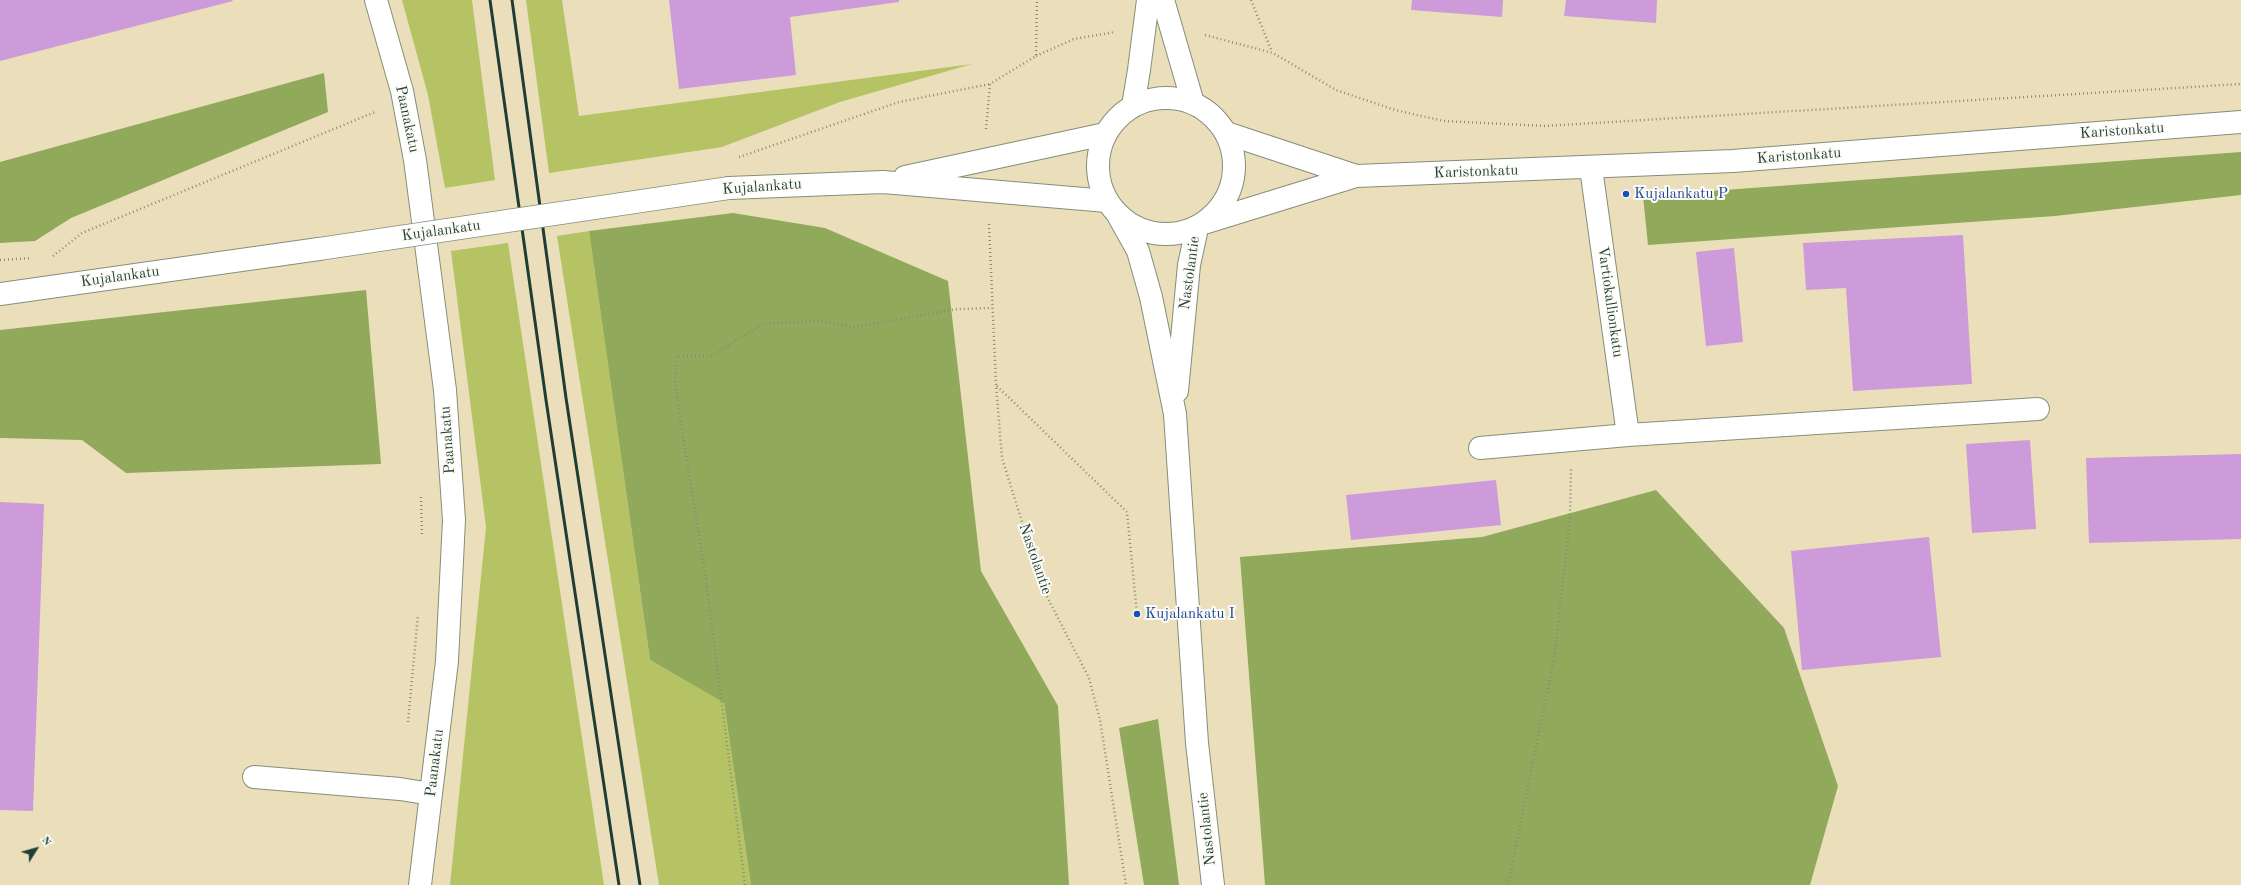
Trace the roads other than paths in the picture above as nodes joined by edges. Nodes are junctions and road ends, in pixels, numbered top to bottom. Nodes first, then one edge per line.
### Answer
1 (376, 0) edge
2 (1148, 0) edge
3 (1162, 0) edge
4 (1193, 103) junction
5 (1133, 106) junction
6 (2241, 122) edge
7 (1226, 133) junction
8 (1105, 134) junction
9 (1591, 168) junction
10 (1356, 176) junction
11 (883, 182) junction
12 (1113, 209) junction
13 (1202, 225) junction
14 (0, 294) edge
15 (2038, 409) dead end
16 (1175, 414) junction
17 (1628, 436) junction
18 (1480, 448) dead end
19 (254, 777) dead end
20 (431, 794) junction
21 (420, 885) edge
22 (1213, 885) edge

1 - 20 street, Paanakatu
2 - 5 street
3 - 4 street
4 - 5 street
4 - 7 street
5 - 8 street
6 - 9 street, Karistonkatu
7 - 10 street, Karistonkatu
7 - 13 street
8 - 11 street, Kujalankatu
8 - 12 street
9 - 10 street, Karistonkatu
9 - 17 street, Vartiokallionkatu
10 - 13 street, Karistonkatu
11 - 12 street, Kujalankatu
11 - 14 street, Kujalankatu, bridge
12 - 13 street
12 - 16 street, Nastolantie
13 - 16 street, Nastolantie
15 - 17 street
16 - 22 street, Nastolantie
17 - 18 street
19 - 20 street
20 - 21 street, Paanakatu

